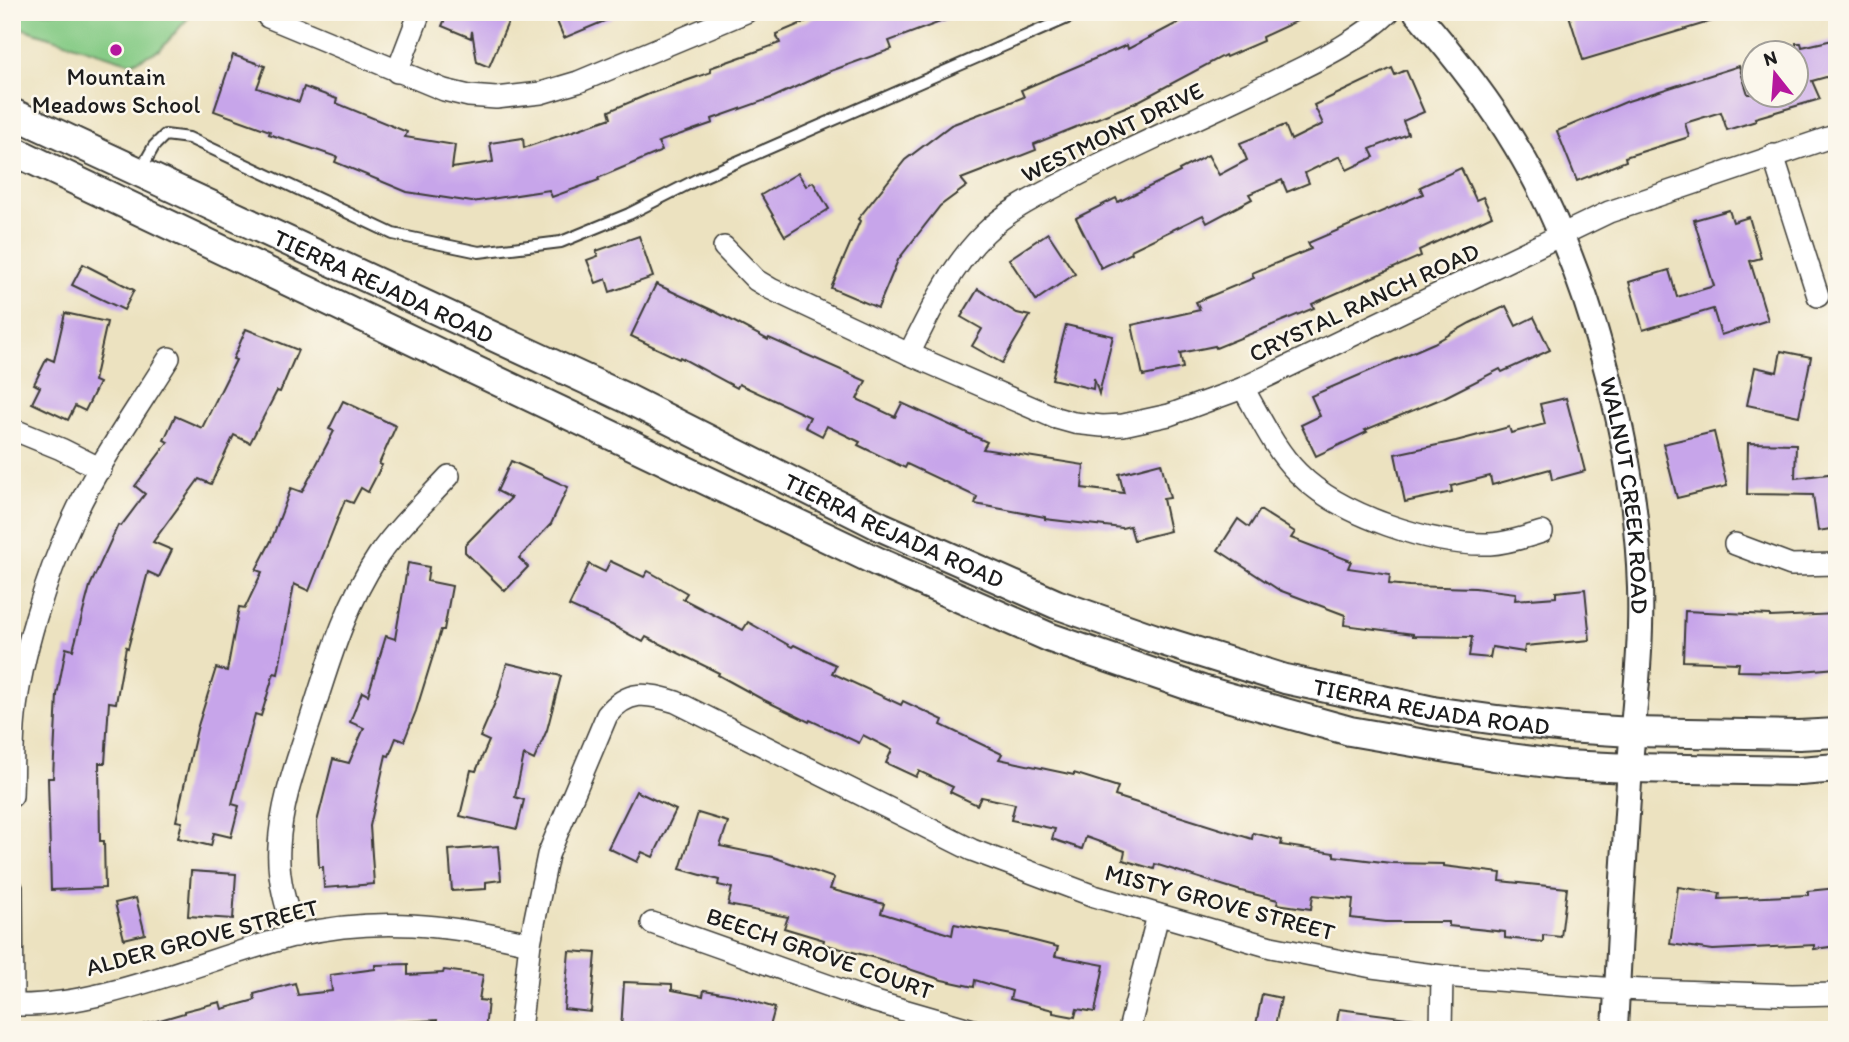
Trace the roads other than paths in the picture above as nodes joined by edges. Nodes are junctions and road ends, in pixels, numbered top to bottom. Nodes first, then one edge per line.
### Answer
1 (420, 12) edge
2 (746, 12) edge
3 (1081, 12) edge
4 (1389, 12) edge
5 (1416, 12) edge
6 (268, 17) dead end
7 (397, 72) junction
8 (12, 113) edge
9 (1837, 135) edge
10 (12, 150) edge
11 (1773, 155) junction
12 (139, 171) junction
13 (1561, 234) junction
14 (724, 247) dead end
15 (1818, 296) dead end
16 (909, 354) junction
17 (169, 358) dead end
18 (1243, 388) junction
19 (12, 429) edge
20 (101, 469) junction
21 (449, 476) dead end
22 (1542, 532) dead end
23 (1735, 544) dead end
24 (1837, 564) edge
25 (13, 716) edge
26 (1632, 732) junction
27 (1837, 733) edge
28 (1630, 768) junction
29 (1837, 768) edge
30 (12, 796) edge
31 (12, 888) edge
32 (1158, 915) junction
33 (652, 923) dead end
34 (296, 936) junction
35 (530, 943) junction
36 (1442, 976) junction
37 (1617, 989) junction
38 (1837, 994) edge
39 (13, 1005) edge
40 (520, 1030) edge
41 (973, 1030) edge
42 (1129, 1030) edge
43 (1441, 1030) edge
44 (1615, 1030) edge

1 - 7 street
2 - 7 street
3 - 12 lane
4 - 16 street, WESTMONT DRIVE
5 - 13 street, WALNUT CREEK ROAD
6 - 7 street
8 - 12 main road, TIERRA REJADA ROAD
9 - 11 street, CRYSTAL RANCH ROAD
10 - 28 main road, TIERRA REJADA ROAD
11 - 13 street, CRYSTAL RANCH ROAD
11 - 15 street
12 - 26 main road, TIERRA REJADA ROAD
13 - 18 street, CRYSTAL RANCH ROAD
13 - 26 street, WALNUT CREEK ROAD
14 - 16 street, CRYSTAL RANCH ROAD
16 - 18 street, CRYSTAL RANCH ROAD
17 - 20 street
18 - 22 street
19 - 20 street
20 - 25 street
21 - 34 street
23 - 24 street
25 - 30 street
26 - 27 main road, TIERRA REJADA ROAD
26 - 28 street, WALNUT CREEK ROAD
28 - 29 main road, TIERRA REJADA ROAD
28 - 37 street, WALNUT CREEK ROAD
31 - 39 street
32 - 35 street, MISTY GROVE STREET
32 - 36 street, MISTY GROVE STREET
32 - 42 street
33 - 41 street, BEECH GROVE COURT
34 - 35 street, ALDER GROVE STREET
34 - 39 street, ALDER GROVE STREET
35 - 40 street
36 - 37 street, MISTY GROVE STREET
36 - 43 street
37 - 38 street, MISTY GROVE STREET
37 - 44 street, WALNUT CREEK ROAD

